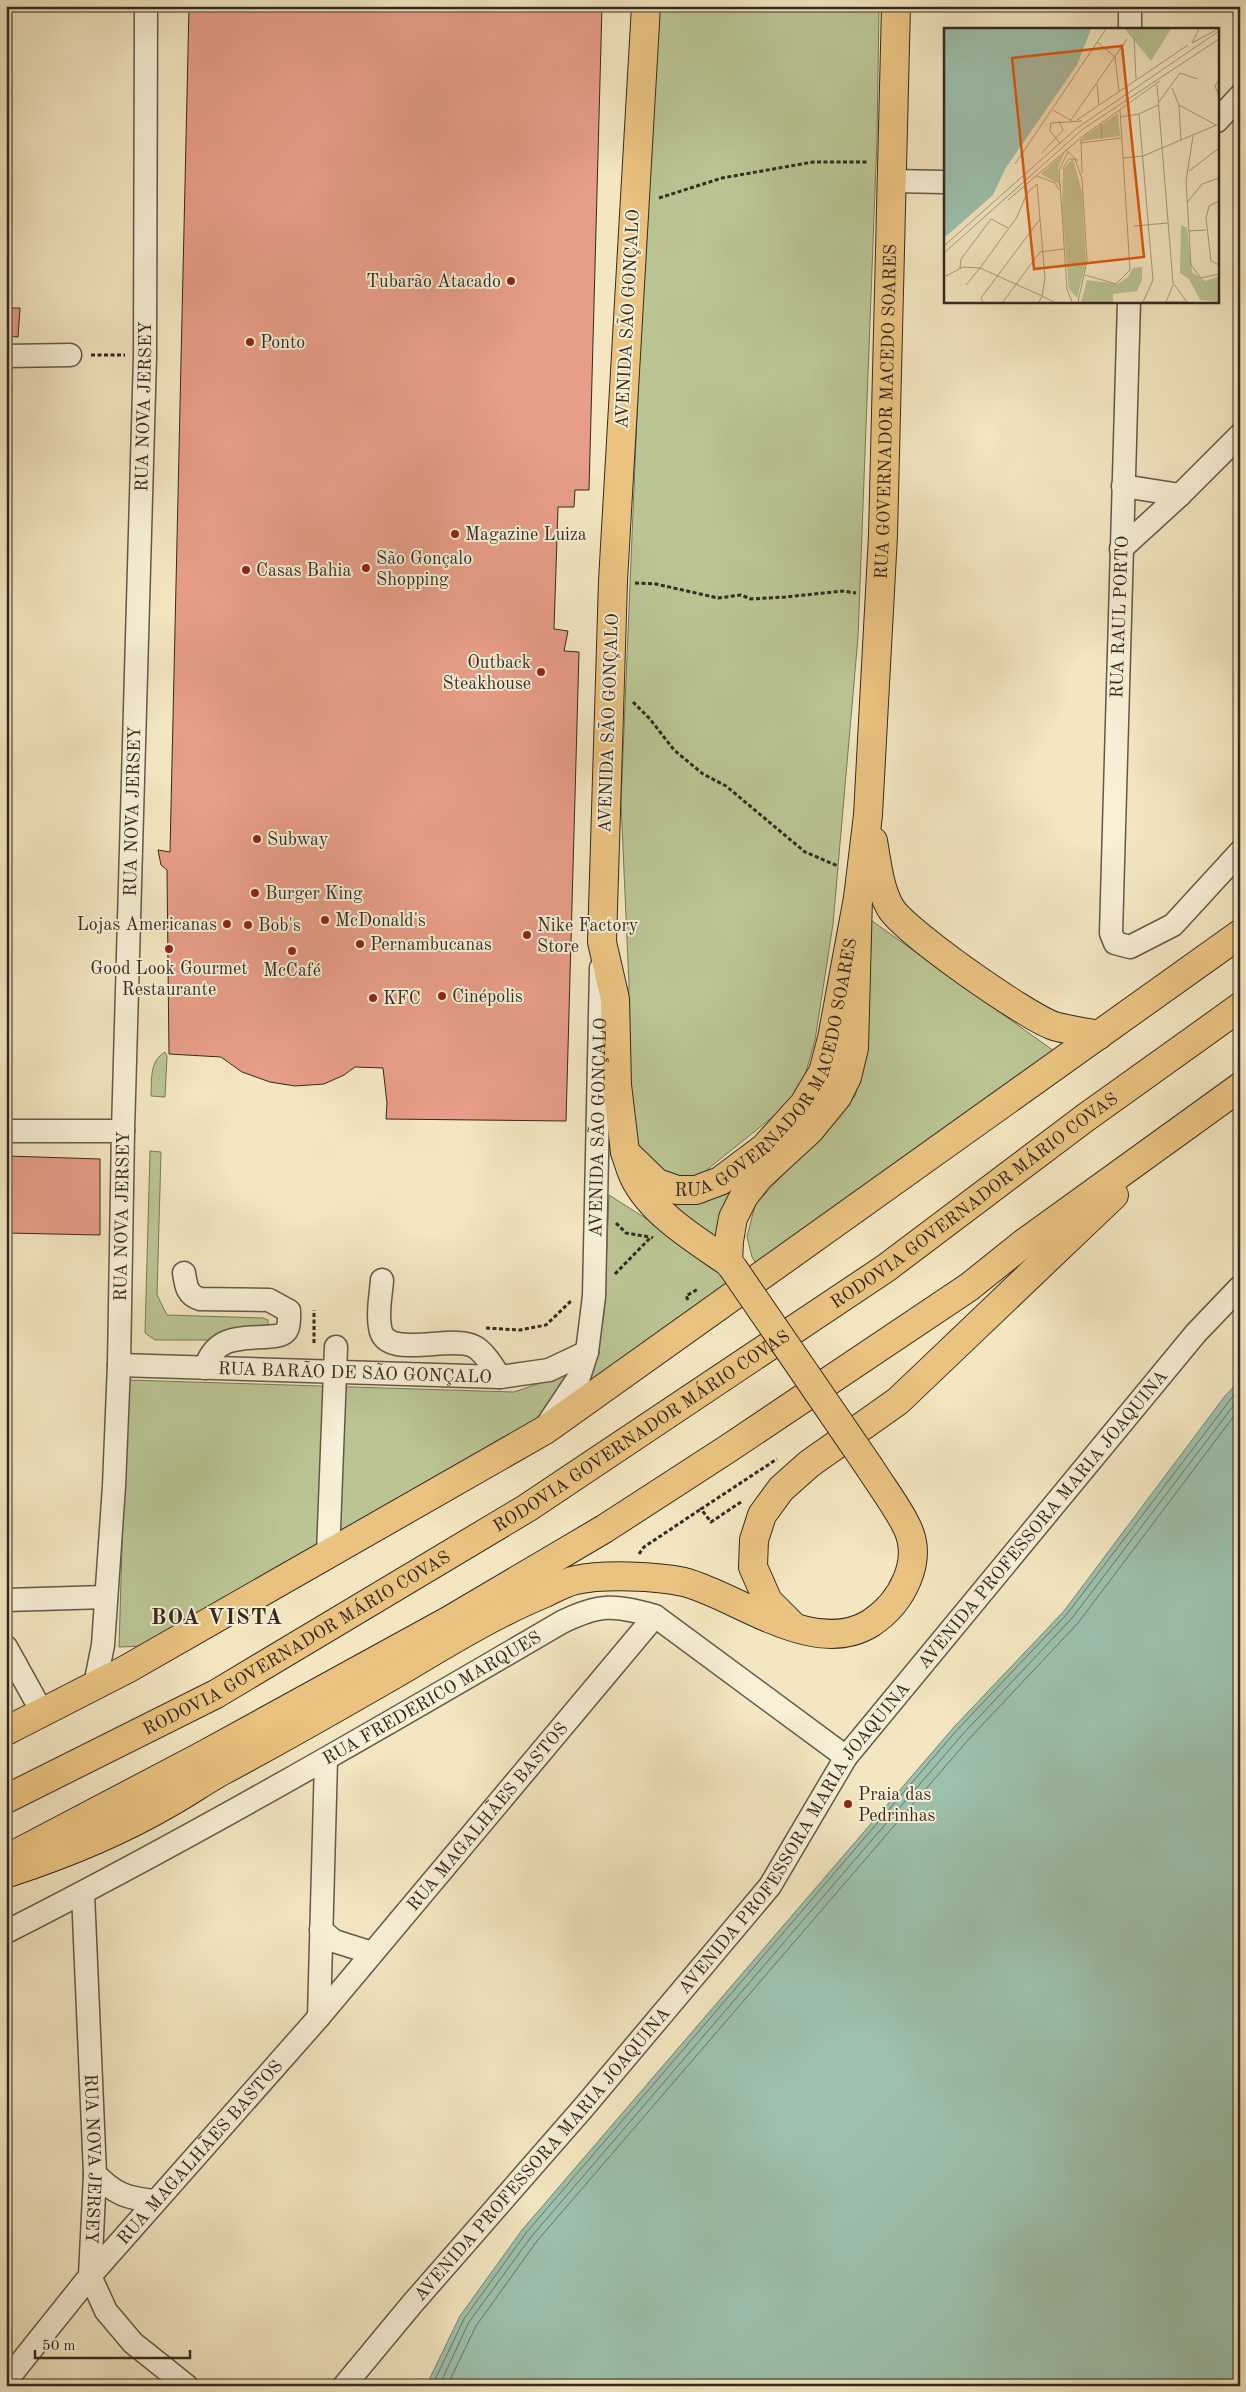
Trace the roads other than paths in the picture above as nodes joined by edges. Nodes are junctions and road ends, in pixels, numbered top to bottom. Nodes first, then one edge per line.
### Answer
1 (146, 6) edge
2 (646, 6) edge
3 (896, 6) edge
4 (1130, 6) edge
5 (1130, 28) edge
6 (1240, 96) edge
7 (1218, 121) edge
8 (891, 172) junction
9 (944, 182) edge
10 (1128, 302) edge
11 (70, 354) road end
12 (6, 356) edge
13 (1240, 435) edge
14 (1123, 486) junction
15 (1180, 495) junction
16 (1121, 549) junction
17 (868, 815) junction
18 (1240, 852) edge
19 (858, 898) junction
20 (1240, 934) edge
21 (602, 942) junction
22 (1240, 1007) edge
23 (1099, 1036) junction
24 (1240, 1087) edge
25 (6, 1130) edge
26 (123, 1131) junction
27 (1163, 1144) junction
28 (625, 1152) junction
29 (730, 1265) junction
30 (184, 1273) dead end
31 (382, 1280) dead end
32 (1240, 1287) edge
33 (325, 1346) road end
34 (586, 1352) junction
35 (119, 1365) junction
36 (205, 1368) junction
37 (334, 1372) junction
38 (500, 1377) junction
39 (544, 1430) junction
40 (328, 1554) junction
41 (106, 1597) junction
42 (6, 1600) edge
43 (655, 1616) junction
44 (795, 1628) junction
45 (103, 1645) junction
46 (9, 1661) edge
47 (127, 1670) junction
48 (96, 1685) junction
49 (42, 1712) junction
50 (6, 1731) edge
51 (846, 1757) junction
52 (326, 1760) junction
53 (6, 1799) edge
54 (6, 1859) edge
55 (6, 1874) edge
56 (83, 1893) junction
57 (321, 1930) junction
58 (6, 1932) edge
59 (372, 1953) junction
60 (319, 2017) junction
61 (95, 2174) junction
62 (154, 2201) junction
63 (90, 2276) junction
64 (6, 2381) edge
65 (187, 2386) edge
66 (344, 2386) edge

1 - 26 street, RUA NOVA JERSEY
2 - 21 main road, AVENIDA SÃO GONÇALO
3 - 8 main road, RUA GOVERNADOR MACEDO SOARES
4 - 5 street
6 - 7 street
8 - 9 street
8 - 17 main road, RUA GOVERNADOR MACEDO SOARES
10 - 14 street, RUA RAUL PORTO
11 - 12 street
13 - 15 street
14 - 15 street
14 - 16 street, RUA RAUL PORTO
15 - 16 street
16 - 18 street, RUA RAUL PORTO
17 - 19 main road, RUA GOVERNADOR MACEDO SOARES
17 - 23 main road, RUA GOVERNADOR MACEDO SOARES
19 - 28 main road, RUA GOVERNADOR MACEDO SOARES
19 - 29 main road
20 - 23 main road
21 - 28 main road
21 - 34 street, AVENIDA SÃO GONÇALO
22 - 53 main road, RODOVIA GOVERNADOR MÁRIO COVAS
23 - 39 main road
24 - 27 main road
25 - 26 street
26 - 35 street, RUA NOVA JERSEY
27 - 44 main road
27 - 54 main road
28 - 29 main road
29 - 44 main road, bridge
30 - 36 street
31 - 38 street
32 - 51 street, AVENIDA PROFESSORA MARIA JOAQUINA
33 - 37 street
34 - 38 street, RUA BARÃO DE SÃO GONÇALO
34 - 39 street, AVENIDA SÃO GONÇALO
35 - 36 street, RUA BARÃO DE SÃO GONÇALO
35 - 41 street, RUA NOVA JERSEY
36 - 37 street, RUA BARÃO DE SÃO GONÇALO
37 - 38 street, RUA BARÃO DE SÃO GONÇALO
37 - 40 street
39 - 40 main road
40 - 47 main road
41 - 42 street
41 - 45 street, RUA NOVA JERSEY
43 - 51 street, RUA FREDERICO MARQUES
43 - 52 street, RUA FREDERICO MARQUES
43 - 59 street, RUA MAGALHÃES BASTOS
44 - 55 main road
45 - 47 street
45 - 48 street, RUA NOVA JERSEY
46 - 49 street
47 - 48 main road
48 - 49 main road
49 - 50 main road
51 - 66 street, AVENIDA PROFESSORA MARIA JOAQUINA
52 - 56 street, RUA FREDERICO MARQUES
52 - 57 street
56 - 58 street, RUA FREDERICO MARQUES
56 - 61 street, RUA NOVA JERSEY
57 - 59 street
57 - 60 street
59 - 60 street, RUA MAGALHÃES BASTOS
60 - 62 street, RUA MAGALHÃES BASTOS
61 - 62 street
61 - 63 street, RUA NOVA JERSEY
62 - 63 street, RUA MAGALHÃES BASTOS
63 - 64 street, RUA MAGALHÃES BASTOS
63 - 65 street, RUA NOVA JERSEY

